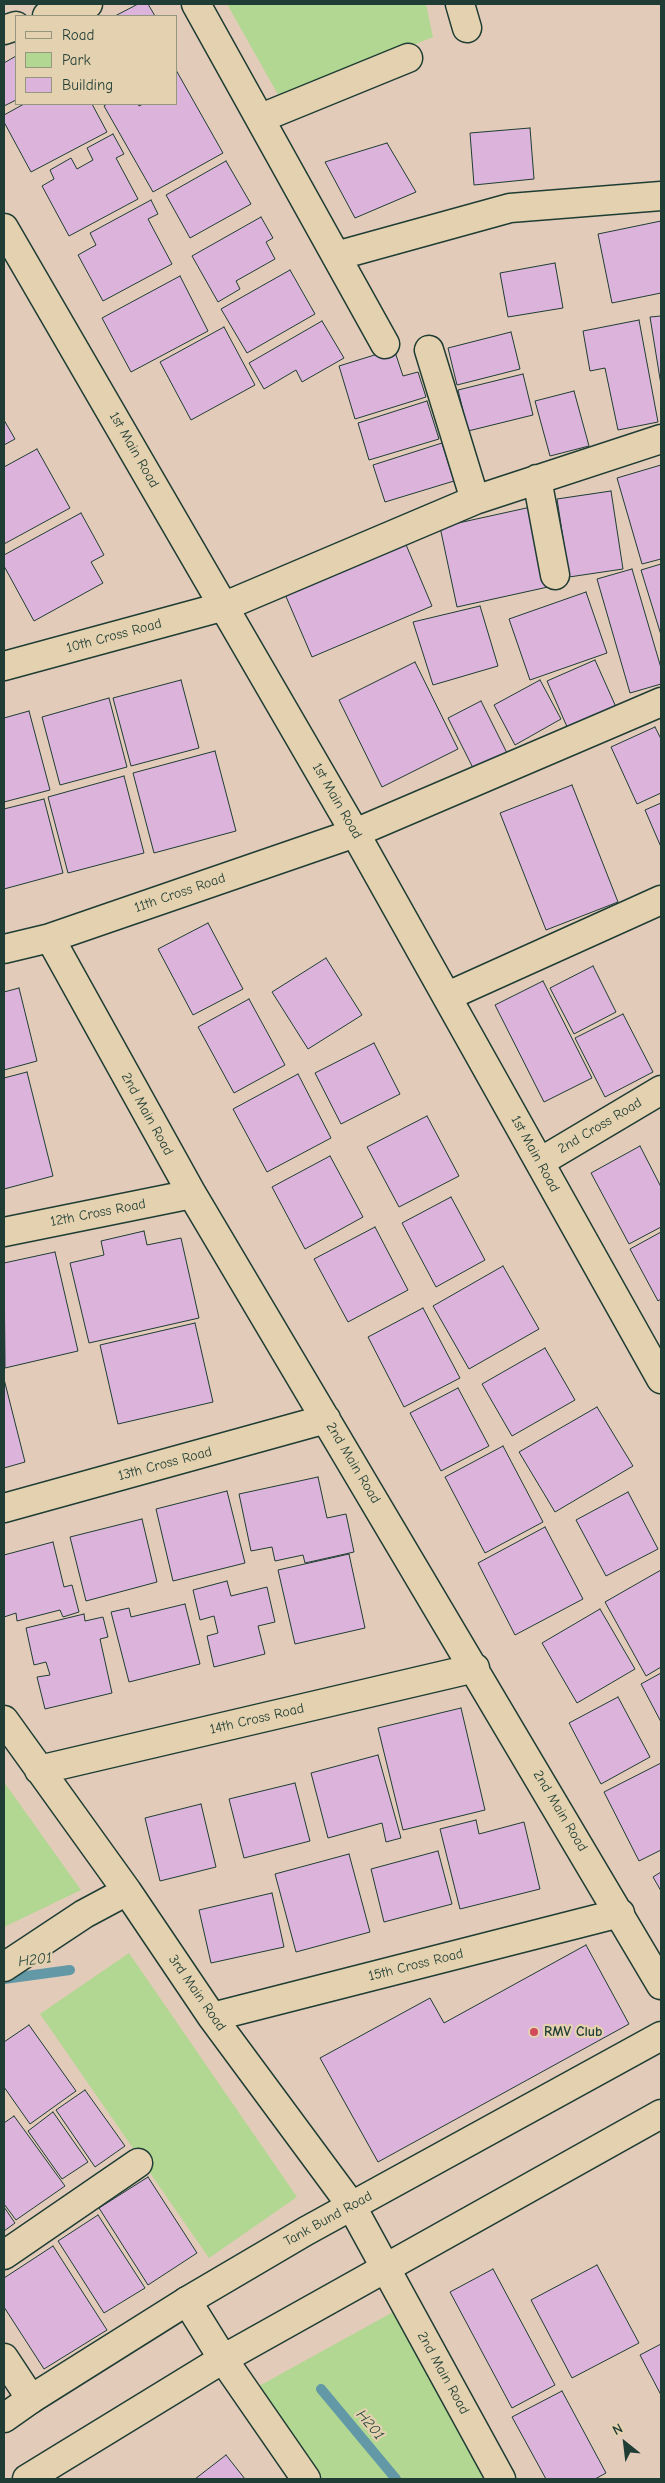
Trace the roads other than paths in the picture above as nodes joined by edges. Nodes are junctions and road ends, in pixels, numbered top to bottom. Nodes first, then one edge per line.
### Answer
1 (88, 4) edge
2 (196, 4) edge
3 (50, 15) edge
4 (408, 58) dead end
5 (261, 118) junction
6 (661, 196) edge
7 (4, 228) edge
8 (336, 256) junction
9 (384, 344) dead end
10 (428, 350) dead end
11 (661, 439) edge
12 (537, 479) junction
13 (475, 500) junction
14 (555, 575) dead end
15 (225, 606) junction
16 (4, 666) edge
17 (661, 702) edge
18 (355, 833) junction
19 (661, 900) edge
20 (50, 938) junction
21 (4, 949) edge
22 (448, 996) junction
23 (661, 1090) edge
24 (540, 1162) junction
25 (192, 1194) junction
26 (4, 1232) edge
27 (661, 1379) edge
28 (326, 1419) junction
29 (4, 1508) edge
30 (475, 1668) junction
31 (4, 1720) edge
32 (39, 1770) junction
33 (120, 1895) junction
34 (620, 1913) junction
35 (4, 1967) edge
36 (661, 1985) edge
37 (212, 2016) junction
38 (661, 2036) edge
39 (661, 2114) edge
40 (138, 2162) dead end
41 (343, 2210) junction
42 (4, 2255) edge
43 (386, 2267) junction
44 (187, 2301) junction
45 (4, 2358) edge
46 (223, 2359) junction
47 (31, 2398) junction
48 (4, 2418) edge
49 (27, 2479) edge
50 (306, 2479) edge
51 (501, 2479) edge

1 - 3 street
2 - 5 street
4 - 5 street
5 - 8 street
6 - 8 street
7 - 15 street, 1st Main Road
8 - 9 street
10 - 13 street
11 - 12 street, 10th Cross Road
12 - 13 street, 10th Cross Road
12 - 14 street
13 - 15 street, 10th Cross Road
15 - 16 street, 10th Cross Road
15 - 18 street, 1st Main Road
17 - 18 street, 11th Cross Road
18 - 20 street, 11th Cross Road
18 - 22 street, 1st Main Road
19 - 22 street
20 - 21 street, 11th Cross Road
20 - 25 street, 2nd Main Road
22 - 24 street, 1st Main Road
23 - 24 street, 2nd Cross Road
24 - 27 street, 1st Main Road
25 - 26 street, 12th Cross Road
25 - 28 street, 2nd Main Road
28 - 29 street, 13th Cross Road
28 - 30 street, 2nd Main Road
30 - 32 street, 14th Cross Road
30 - 34 street, 2nd Main Road
31 - 32 street, 3rd Main Road
32 - 33 street, 3rd Main Road
33 - 35 street
33 - 37 street, 3rd Main Road
34 - 36 street, 2nd Main Road
34 - 37 street, 15th Cross Road
37 - 41 street, 3rd Main Road
38 - 41 street, Tank Bund Road
39 - 43 street
40 - 42 street
41 - 43 street, 3rd Main Road
41 - 44 street, Tank Bund Road
43 - 46 street
43 - 51 street, 2nd Main Road
44 - 46 street
44 - 47 street, Tank Bund Road
45 - 47 street
46 - 49 street
46 - 50 street
47 - 48 street, Tank Bund Road

